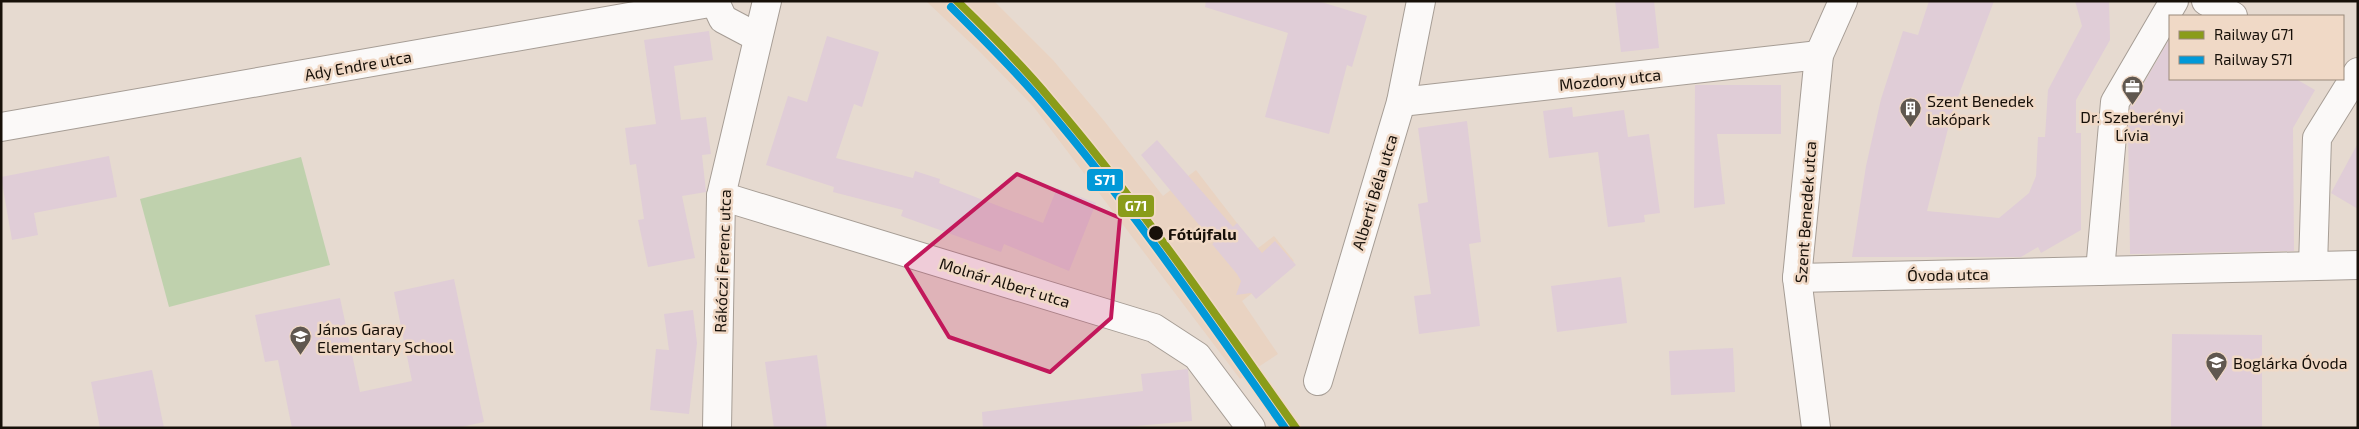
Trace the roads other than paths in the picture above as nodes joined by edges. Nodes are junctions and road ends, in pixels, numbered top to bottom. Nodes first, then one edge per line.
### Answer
1 (767, 1) edge
2 (1421, 1) edge
3 (1843, 1) edge
4 (2174, 1) edge
5 (2206, 1) edge
6 (716, 2) edge
7 (2231, 15) edge
8 (757, 37) junction
9 (1819, 55) junction
10 (2358, 72) edge
11 (1401, 102) junction
12 (1, 127) edge
13 (721, 196) junction
14 (2358, 265) edge
15 (2313, 266) junction
16 (2100, 271) junction
17 (1797, 278) junction
18 (1318, 381) dead end
19 (717, 428) edge
20 (1251, 428) edge
21 (1816, 428) edge

1 - 8 street, Rákóczi Ferenc utca
2 - 11 street, Alberti Béla utca
3 - 9 street, Szent Benedek utca
4 - 16 street
5 - 7 street
6 - 8 street, Ady Endre utca
6 - 12 street, Ady Endre utca
8 - 13 street, Rákóczi Ferenc utca
9 - 11 street, Mozdony utca
9 - 17 street, Szent Benedek utca
10 - 15 street
11 - 18 street, Alberti Béla utca
13 - 19 street, Rákóczi Ferenc utca
13 - 20 street, Molnár Albert utca
14 - 15 street, Óvoda utca
15 - 16 street, Óvoda utca
16 - 17 street, Óvoda utca
17 - 21 street, Szent Benedek utca

